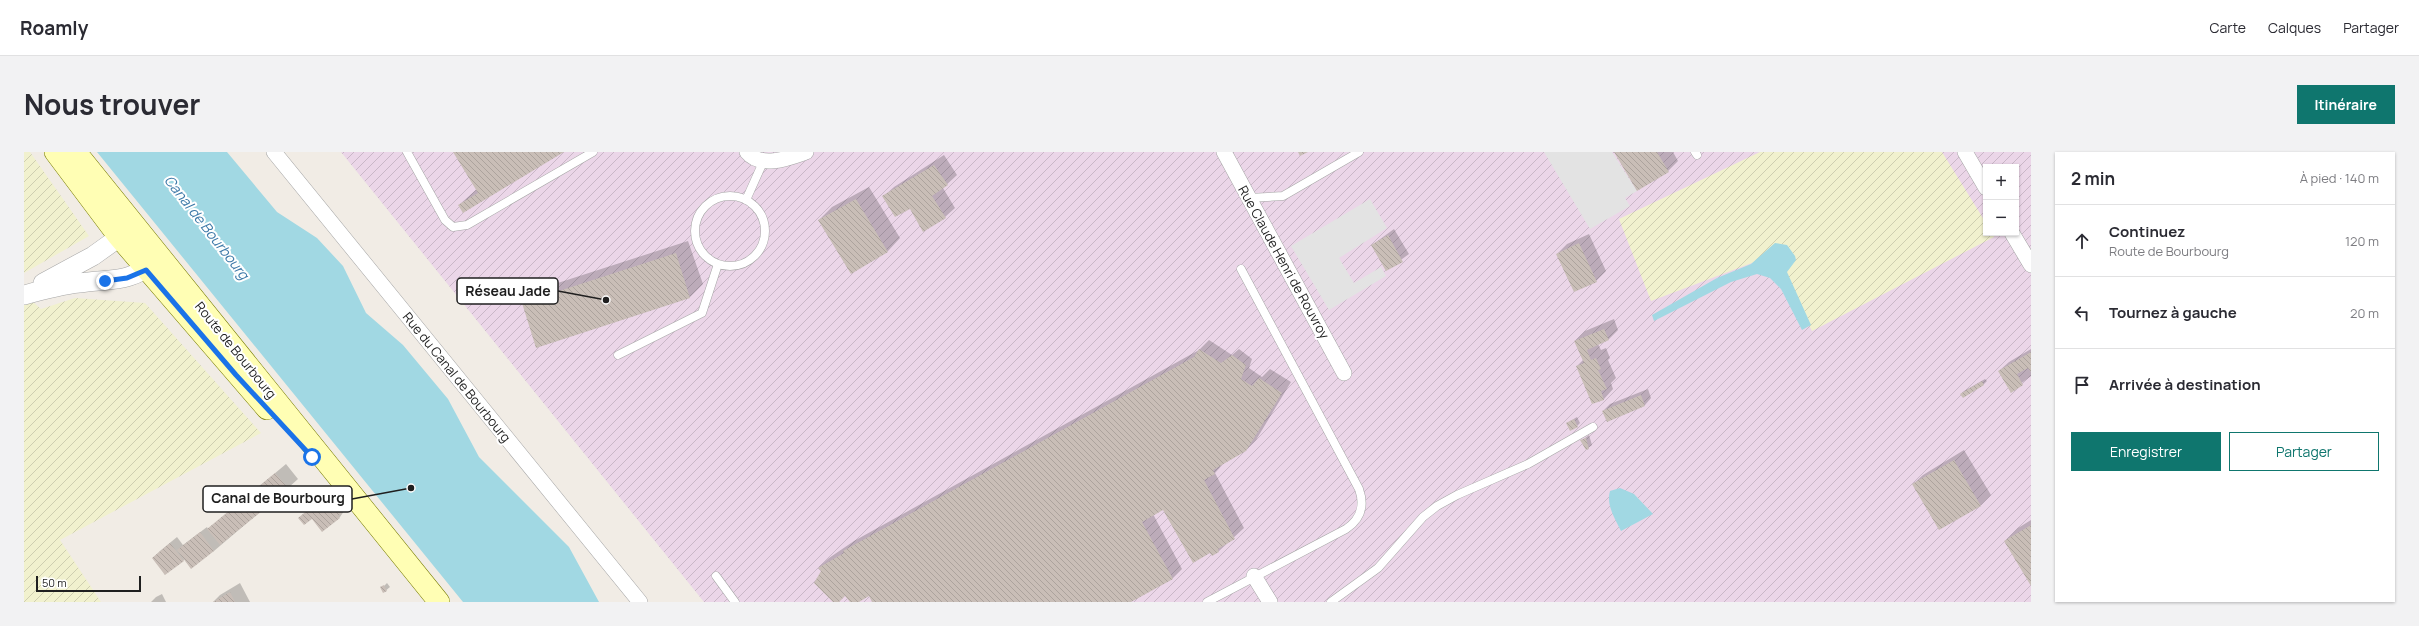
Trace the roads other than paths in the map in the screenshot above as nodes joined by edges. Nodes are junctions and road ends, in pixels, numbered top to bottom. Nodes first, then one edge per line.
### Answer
1 (55, 152) edge
2 (76, 152) edge
3 (274, 152) edge
4 (407, 152) edge
5 (593, 152) edge
6 (747, 152) edge
7 (806, 152) edge
8 (1224, 152) edge
9 (1359, 152) edge
10 (1965, 152) edge
11 (764, 160) junction
12 (1983, 183) edge
13 (1249, 198) junction
14 (746, 200) junction
15 (127, 232) junction
16 (2014, 236) edge
17 (153, 264) junction
18 (718, 264) junction
19 (2031, 264) edge
20 (1241, 269) dead end
21 (24, 294) edge
22 (618, 355) dead end
23 (1344, 373) dead end
24 (1593, 428) dead end
25 (716, 576) dead end
26 (1254, 576) junction
27 (439, 602) edge
28 (640, 602) edge
29 (736, 602) edge
30 (1207, 602) edge
31 (1270, 602) edge
32 (1331, 602) edge

1 - 15 main road, Route de Bourbourg
2 - 15 main road, Route de Bourbourg
3 - 28 street, Rue du Canal de Bourbourg
4 - 5 lane
6 - 11 street
7 - 11 street
8 - 13 street, Rue Claude Henri de Rouvroy
9 - 13 lane
10 - 12 street
11 - 14 lane
13 - 23 street, Rue Claude Henri de Rouvroy
14 - 18 lane
14 - 18 lane
15 - 17 main road, Route de Bourbourg
15 - 21 street
16 - 19 street
17 - 21 street
17 - 27 main road, Route de Bourbourg
18 - 22 lane
20 - 26 lane
24 - 32 lane
25 - 29 lane
26 - 30 lane
26 - 31 street

